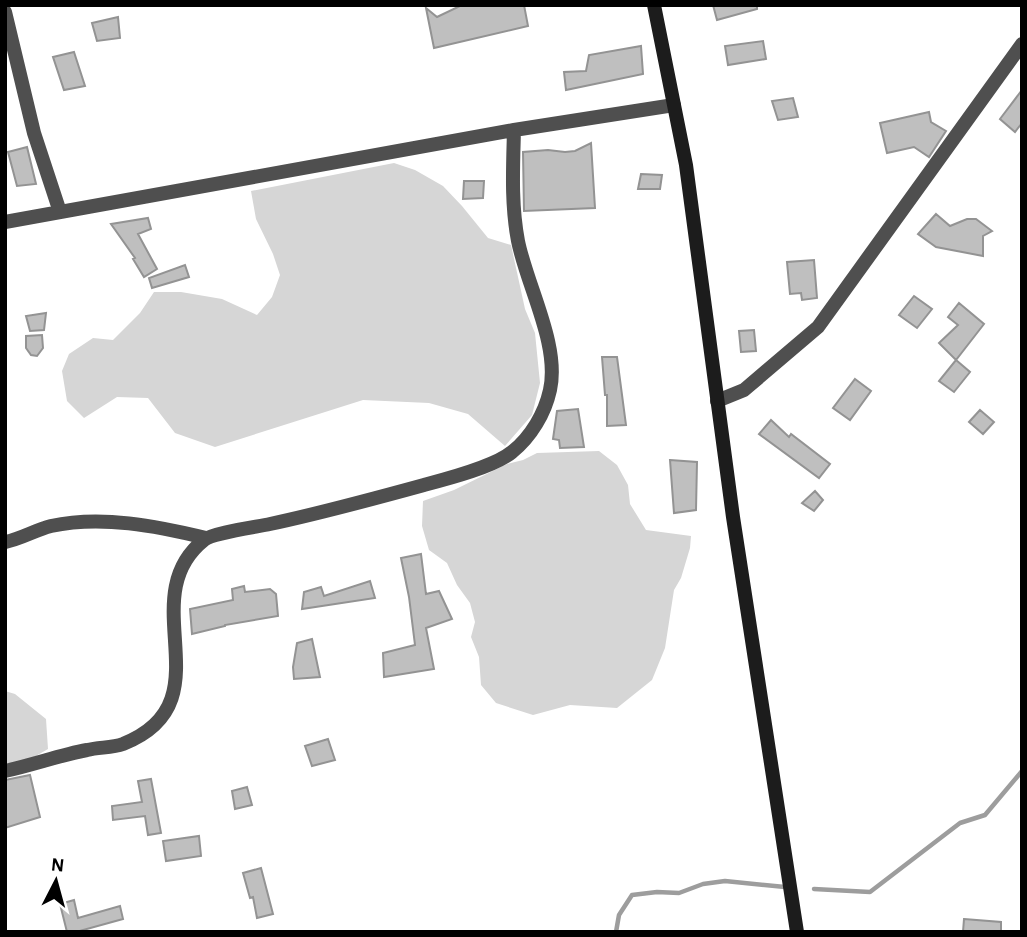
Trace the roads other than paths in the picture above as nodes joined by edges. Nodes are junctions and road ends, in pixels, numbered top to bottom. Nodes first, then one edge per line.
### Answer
1 (654, 5) edge
2 (5, 12) edge
3 (1022, 44) edge
4 (674, 105) junction
5 (514, 131) junction
6 (60, 212) junction
7 (5, 222) edge
8 (717, 401) junction
9 (206, 538) junction
10 (5, 542) edge
11 (5, 771) edge
12 (797, 932) edge

1 - 4 main road
2 - 6 street
3 - 8 street
4 - 5 street
4 - 8 main road
5 - 6 street
5 - 9 street
6 - 7 street
8 - 12 main road
9 - 10 street
9 - 11 street

